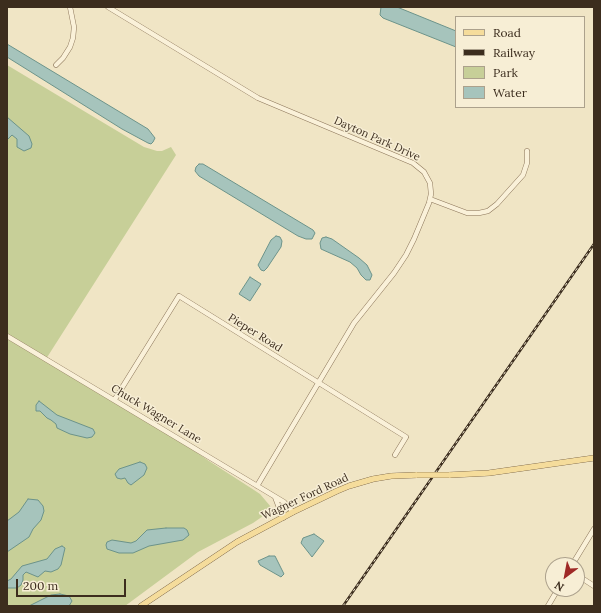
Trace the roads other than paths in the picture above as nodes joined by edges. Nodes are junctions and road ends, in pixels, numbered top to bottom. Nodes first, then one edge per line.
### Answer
1 (70, 7) edge
2 (108, 7) edge
3 (56, 65) dead end
4 (527, 151) dead end
5 (430, 199) junction
6 (7, 336) edge
7 (318, 382) junction
8 (115, 400) junction
9 (395, 455) dead end
10 (594, 458) edge
11 (257, 486) junction
12 (275, 497) junction
13 (293, 512) junction
14 (284, 518) junction
15 (594, 530) edge
16 (577, 557) edge
17 (585, 580) edge
18 (594, 586) edge
19 (553, 597) edge
20 (142, 606) edge
21 (548, 606) edge

1 - 3 street
2 - 5 street, Dayton Park Drive
4 - 5 street
5 - 7 street, Dayton Park Drive
6 - 8 street, Chuck Wagner Lane
7 - 8 street, Pieper Road
7 - 9 street, Pieper Road
7 - 11 street, Dayton Park Drive
8 - 11 street, Chuck Wagner Lane
10 - 13 main road, Wagner Ford Road, bridge
11 - 12 street, Chuck Wagner Lane
12 - 13 street, Chuck Wagner Lane
12 - 14 street
13 - 14 main road, Wagner Ford Road
14 - 20 main road, Wagner Ford Road
15 - 16 street
17 - 18 street
19 - 21 street

